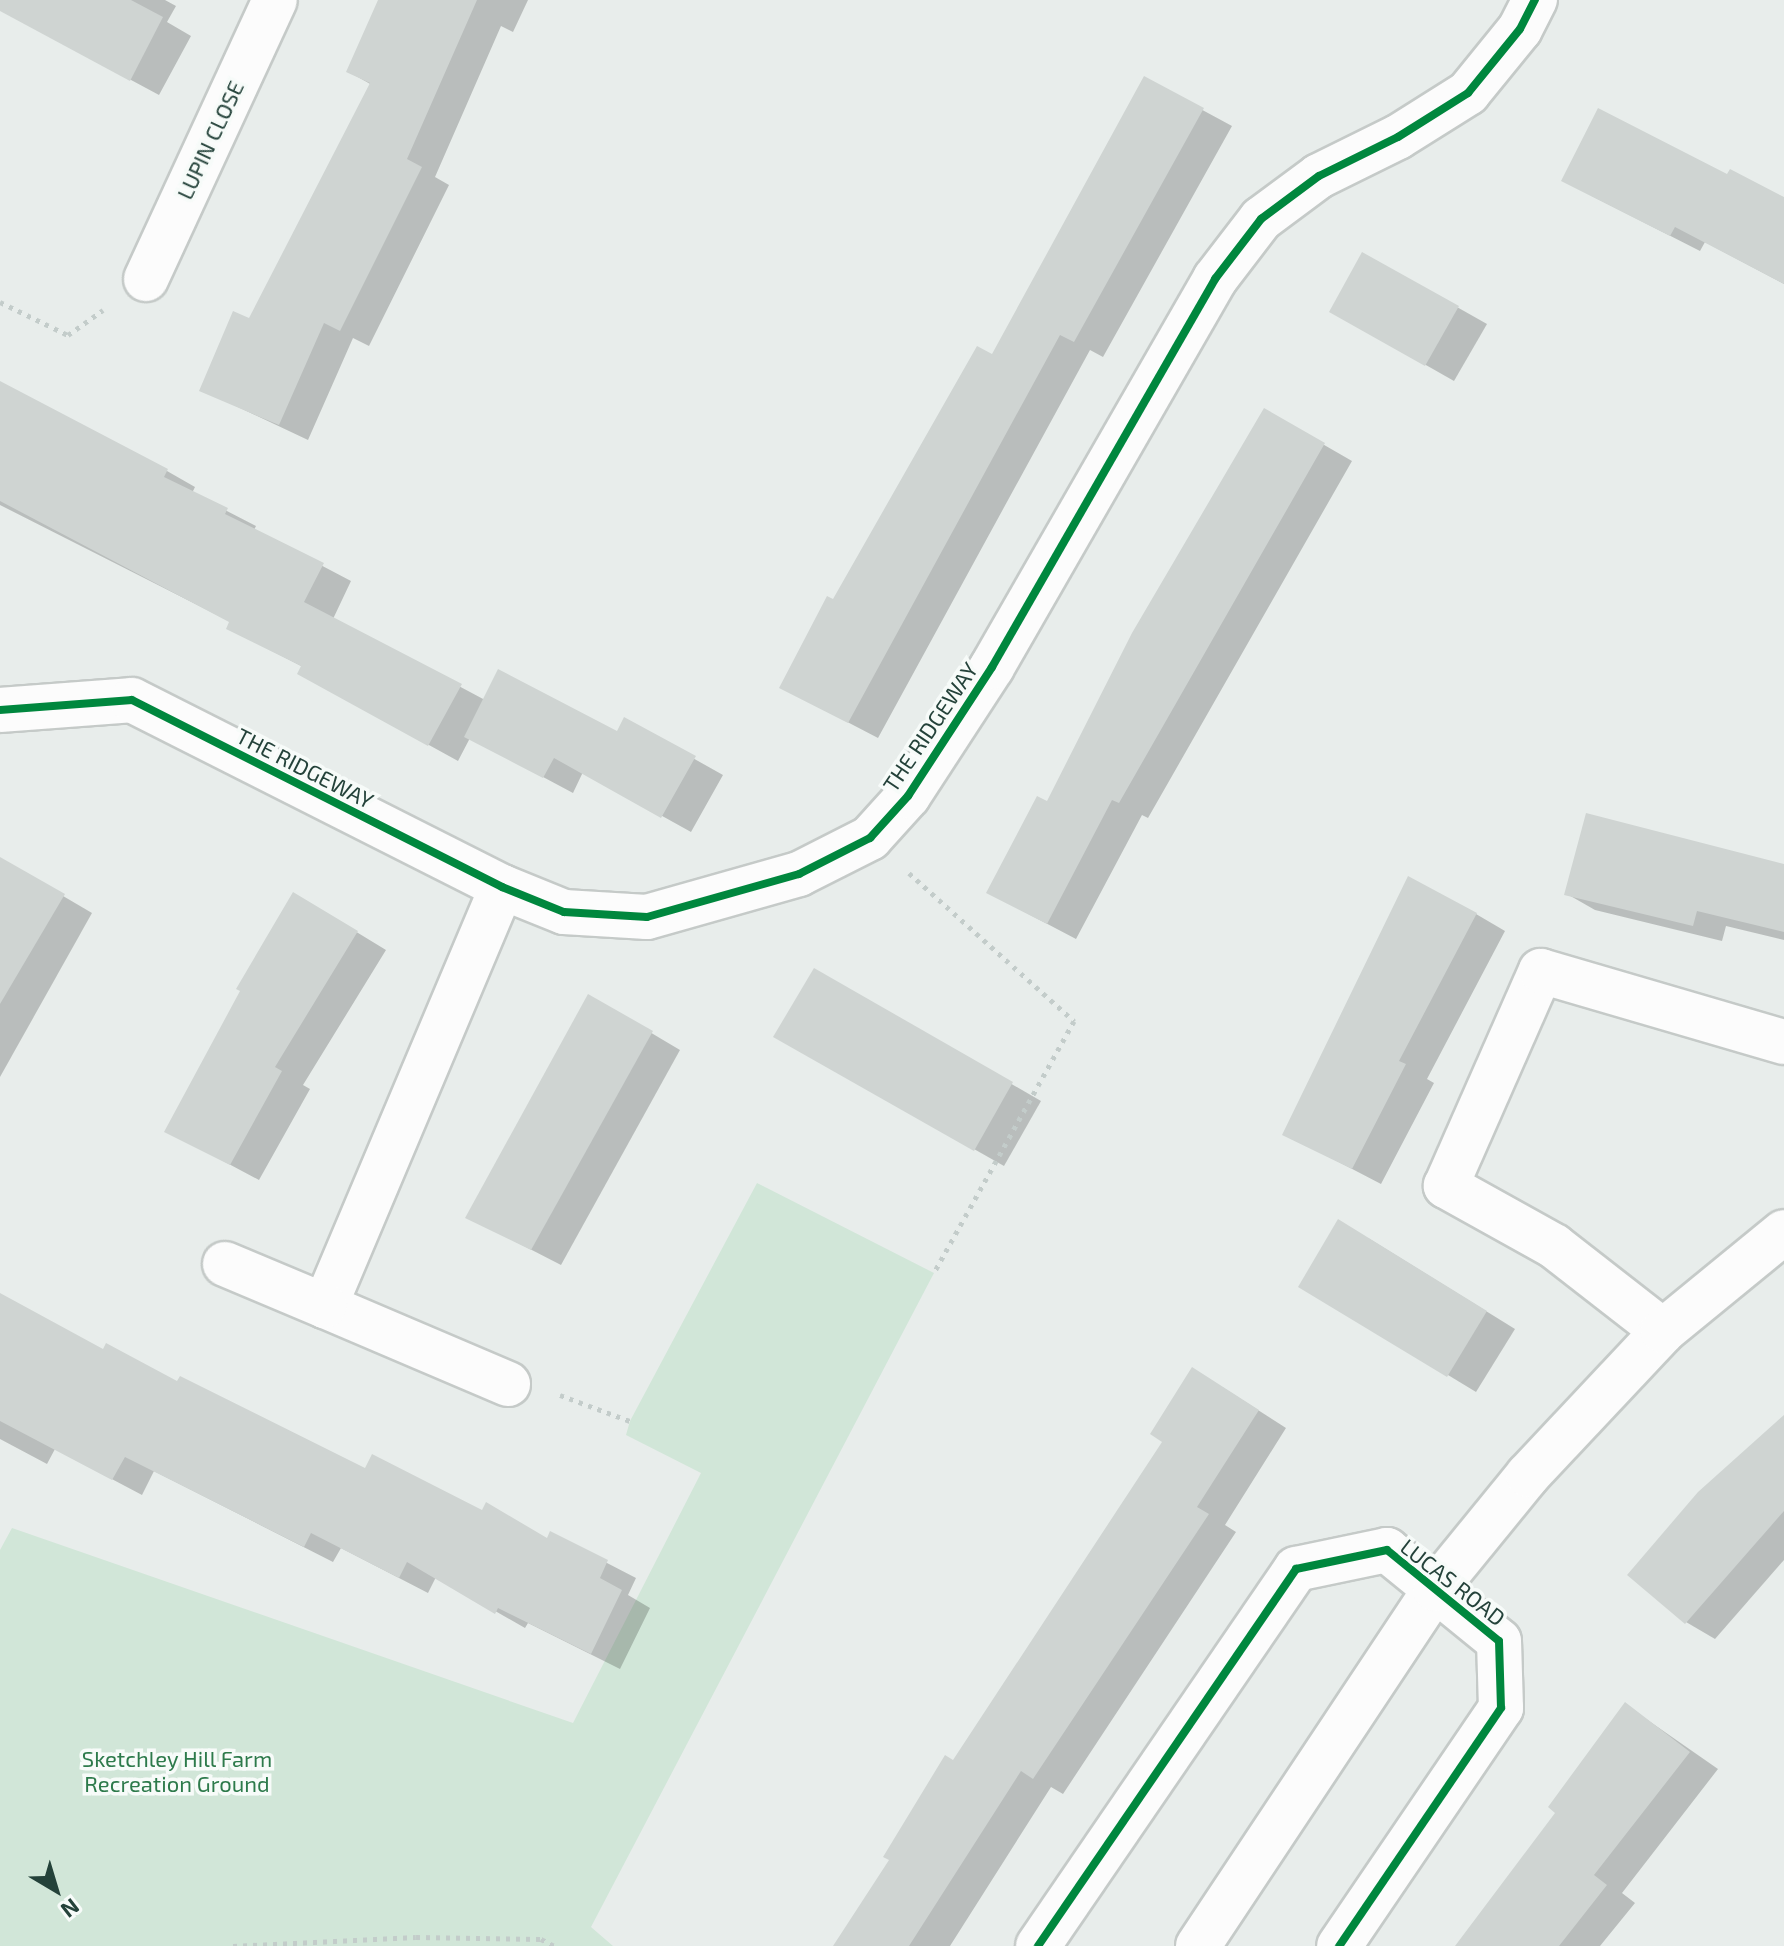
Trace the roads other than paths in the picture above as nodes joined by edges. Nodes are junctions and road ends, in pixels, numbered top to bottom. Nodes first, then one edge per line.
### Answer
1 (275, 0) edge
2 (1535, 0) edge
3 (146, 279) road end
4 (0, 710) edge
5 (502, 887) junction
6 (1784, 1042) edge
7 (1784, 1232) edge
8 (225, 1264) dead end
9 (325, 1306) junction
10 (1663, 1331) junction
11 (508, 1384) road end
12 (1435, 1589) junction
13 (1038, 1946) edge
14 (1198, 1946) edge
15 (1339, 1946) edge

1 - 3 street, LUPIN CLOSE
2 - 5 street, THE RIDGEWAY
4 - 5 street, THE RIDGEWAY
5 - 9 street
6 - 10 street
7 - 10 street, LUCAS ROAD
8 - 9 street
9 - 11 street
10 - 12 street, LUCAS ROAD
12 - 13 street, LUCAS ROAD
12 - 14 street, LUCAS ROAD
12 - 15 street, LUCAS ROAD

